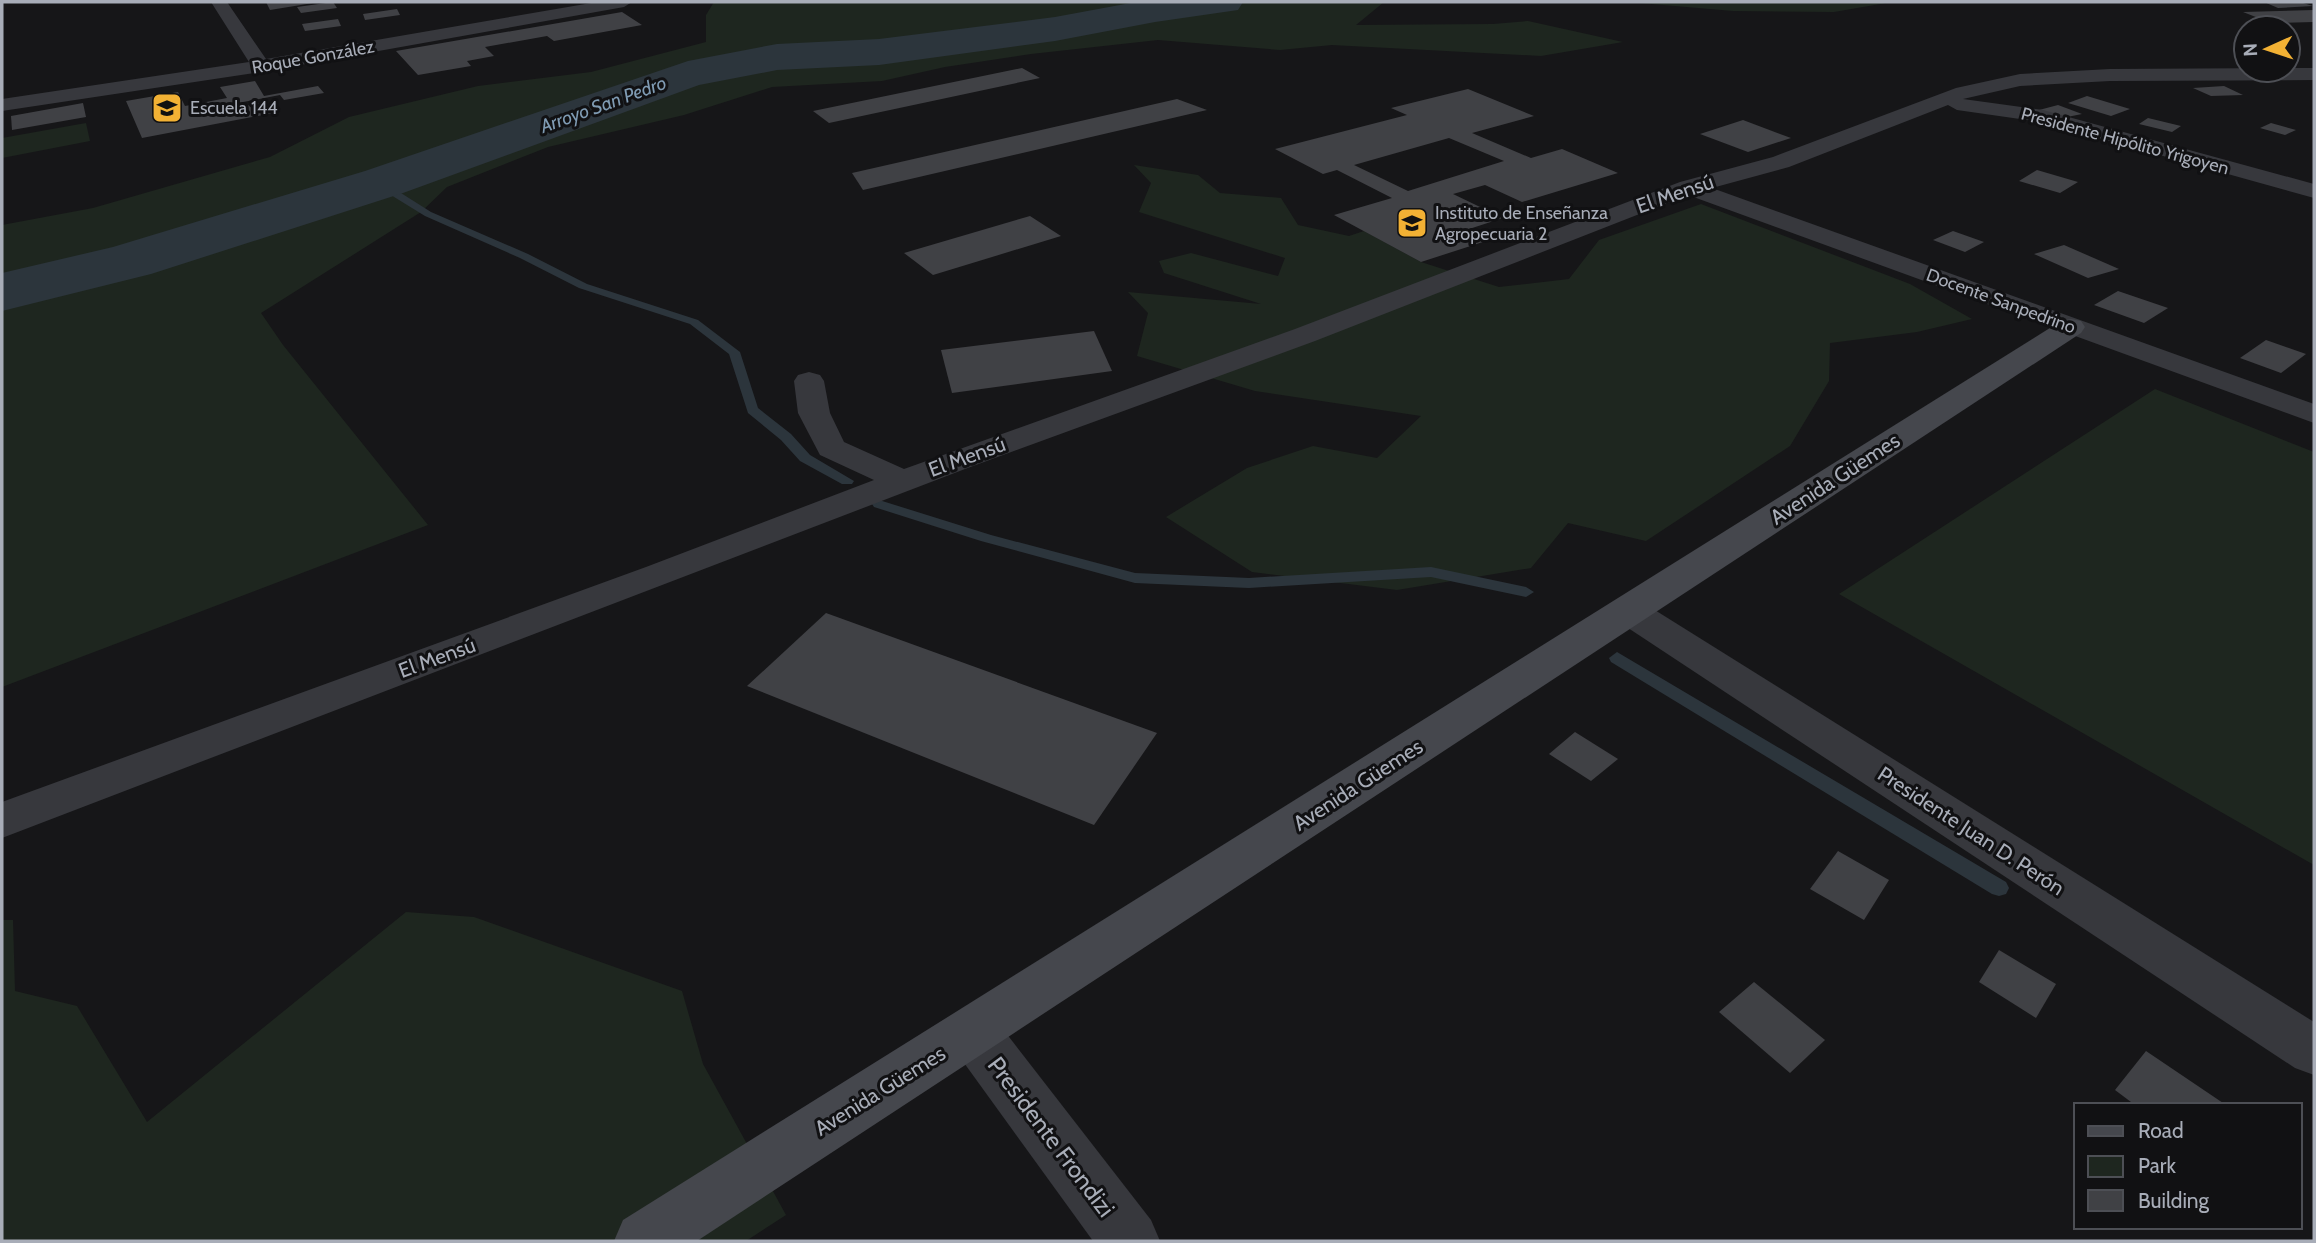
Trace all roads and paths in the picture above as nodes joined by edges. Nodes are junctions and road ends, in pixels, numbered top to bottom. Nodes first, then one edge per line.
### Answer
1 (219, 2) edge
2 (624, 2) edge
3 (261, 66) junction
4 (2314, 74) edge
5 (1934, 101) junction
6 (2, 105) edge
7 (1688, 187) junction
8 (2314, 191) edge
9 (2071, 327) junction
10 (809, 381) dead end
11 (2314, 414) edge
12 (903, 481) junction
13 (1629, 611) junction
14 (2, 820) edge
15 (972, 1032) junction
16 (2314, 1051) edge
17 (643, 1241) edge
18 (1130, 1241) edge

1 - 3 street
2 - 3 street, Roque González
3 - 6 street, Roque González
4 - 5 street, El Mensú
5 - 7 street, El Mensú
5 - 8 street, Presidente Hipólito Yrigoyen
7 - 9 street, Docente Sanpedrino
7 - 12 street, El Mensú
9 - 11 street, Docente Sanpedrino
9 - 13 main road, Avenida Güemes
10 - 12 street
12 - 14 street, El Mensú
13 - 15 main road, Avenida Güemes
13 - 16 street, Presidente Juan D. Perón
15 - 17 main road, Avenida Güemes
15 - 18 street, Presidente Frondizi

